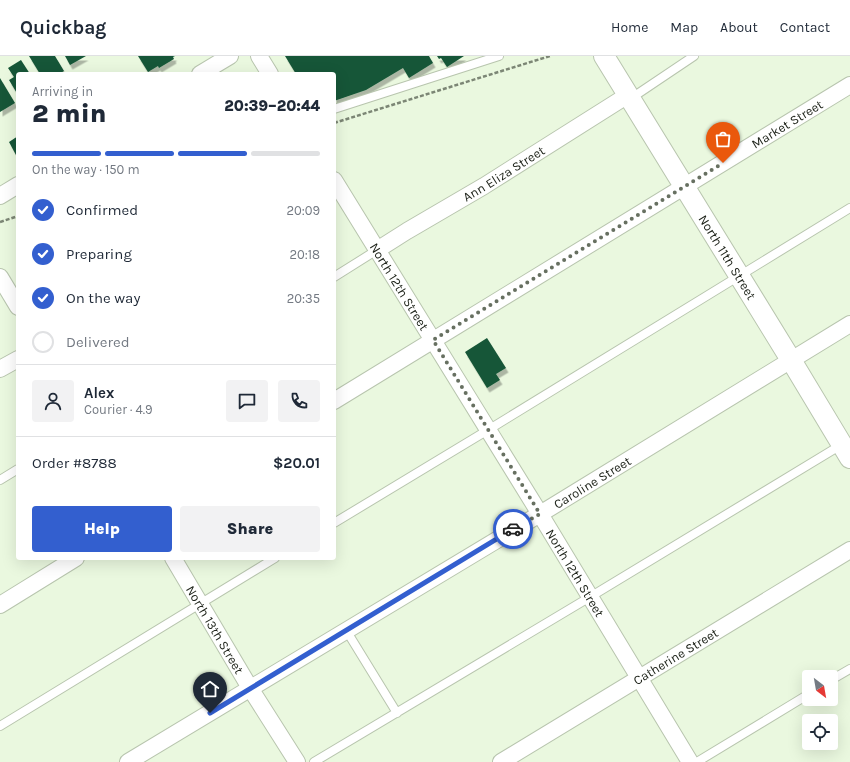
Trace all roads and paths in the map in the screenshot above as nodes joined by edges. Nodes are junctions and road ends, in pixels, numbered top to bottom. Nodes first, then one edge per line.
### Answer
1 (230, 56) edge
2 (259, 56) edge
3 (499, 56) edge
4 (550, 56) edge
5 (604, 56) edge
6 (694, 56) edge
7 (203, 72) edge
8 (269, 72) edge
9 (850, 85) edge
10 (629, 97) junction
11 (336, 108) edge
12 (336, 122) edge
13 (336, 183) edge
14 (16, 186) edge
15 (684, 186) junction
16 (0, 196) edge
17 (850, 208) edge
18 (16, 217) edge
19 (0, 222) edge
20 (378, 250) junction
21 (336, 276) edge
22 (740, 276) junction
23 (0, 277) edge
24 (16, 304) edge
25 (850, 324) edge
26 (433, 340) junction
27 (16, 360) edge
28 (791, 360) junction
29 (0, 370) edge
30 (336, 400) edge
31 (488, 430) junction
32 (847, 447) edge
33 (16, 470) edge
34 (0, 480) edge
35 (540, 514) junction
36 (336, 522) edge
37 (850, 550) edge
38 (73, 560) edge
39 (173, 560) edge
40 (272, 560) edge
41 (590, 597) junction
42 (200, 603) junction
43 (0, 605) edge
44 (346, 630) junction
45 (850, 669) edge
46 (838, 676) edge
47 (638, 678) junction
48 (250, 688) junction
49 (802, 698) edge
50 (397, 712) junction
51 (0, 726) edge
52 (128, 762) edge
53 (297, 762) edge
54 (314, 762) edge
55 (501, 762) edge
56 (690, 762) edge
57 (697, 762) edge

1 - 7 street
2 - 8 street
3 - 11 lane
4 - 12 path
5 - 10 street, North 11th Street
6 - 10 lane
9 - 15 street, Market Street
10 - 15 street, North 11th Street
10 - 20 street, Ann Eliza Street
13 - 20 street, North 12th Street
14 - 16 street
15 - 22 street, North 11th Street
15 - 26 street, Market Street
17 - 22 lane
18 - 19 path
20 - 21 lane
20 - 26 street, North 12th Street
22 - 28 street, North 11th Street
22 - 31 lane
23 - 24 street
25 - 28 street, Caroline Street
26 - 30 street, Market Street
26 - 31 street, North 12th Street
27 - 29 street
28 - 32 street, North 11th Street
28 - 35 street, Caroline Street
31 - 35 street, North 12th Street
31 - 36 lane
32 - 41 lane
33 - 34 lane
35 - 41 street, North 12th Street
35 - 44 street, Caroline Street
37 - 47 street, Catherine Street
38 - 43 street
39 - 42 street, North 13th Street
40 - 42 lane
41 - 47 street, North 12th Street
41 - 50 lane
42 - 48 street, North 13th Street
42 - 51 lane
44 - 48 street, Caroline Street
44 - 50 lane
45 - 46 lane
47 - 55 street, Catherine Street
47 - 56 street, North 12th Street
48 - 52 street, Caroline Street
48 - 53 street, North 13th Street
49 - 57 lane
50 - 54 lane

